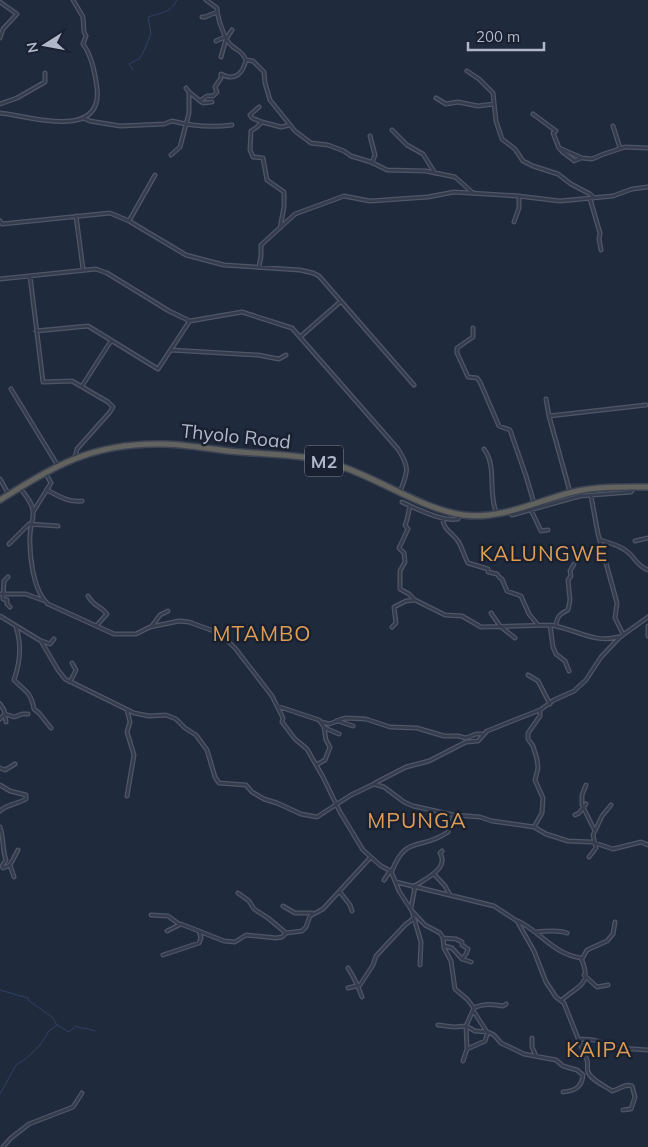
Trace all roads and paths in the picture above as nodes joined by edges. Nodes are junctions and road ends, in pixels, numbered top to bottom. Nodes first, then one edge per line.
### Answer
1 (73, 0) edge
2 (206, 0) edge
3 (0, 2) edge
4 (217, 12) junction
5 (202, 17) dead end
6 (232, 30) dead end
7 (0, 38) edge
8 (226, 38) junction
9 (216, 41) dead end
10 (221, 57) dead end
11 (246, 60) junction
12 (467, 71) dead end
13 (45, 73) dead end
14 (186, 88) dead end
15 (189, 92) junction
16 (436, 98) dead end
17 (200, 101) junction
18 (212, 102) dead end
19 (0, 104) edge
20 (494, 104) junction
21 (260, 107) dead end
22 (0, 113) edge
23 (533, 114) dead end
24 (83, 118) junction
25 (262, 122) junction
26 (186, 124) junction
27 (232, 125) dead end
28 (290, 125) junction
29 (613, 126) dead end
30 (392, 130) dead end
31 (370, 136) dead end
32 (559, 148) junction
33 (621, 148) junction
34 (648, 148) edge
35 (171, 155) dead end
36 (582, 158) junction
37 (372, 163) junction
38 (435, 173) junction
39 (156, 174) dead end
40 (648, 187) edge
41 (474, 194) junction
42 (519, 196) junction
43 (592, 198) junction
44 (76, 216) junction
45 (0, 221) edge
46 (129, 221) junction
47 (514, 222) dead end
48 (280, 228) junction
49 (601, 250) dead end
50 (258, 267) junction
51 (83, 270) junction
52 (30, 276) junction
53 (0, 279) edge
54 (340, 302) junction
55 (190, 321) junction
56 (473, 328) dead end
57 (36, 331) junction
58 (300, 337) junction
59 (112, 341) junction
60 (171, 350) junction
61 (286, 355) dead end
62 (414, 385) dead end
63 (82, 386) junction
64 (11, 389) dead end
65 (546, 399) dead end
66 (646, 405) dead end
67 (549, 416) junction
68 (484, 449) dead end
69 (76, 457) junction
70 (58, 466) junction
71 (46, 473) junction
72 (0, 479) edge
73 (635, 487) junction
74 (648, 487) edge
75 (20, 488) junction
76 (47, 490) junction
77 (400, 492) junction
78 (570, 493) junction
79 (9, 494) junction
80 (591, 496) junction
81 (0, 500) edge
82 (82, 501) dead end
83 (402, 502) dead end
84 (534, 503) junction
85 (410, 506) junction
86 (532, 510) junction
87 (509, 511) junction
88 (33, 512) junction
89 (460, 514) junction
90 (497, 514) junction
91 (443, 518) junction
92 (30, 524) junction
93 (58, 526) dead end
94 (548, 530) dead end
95 (648, 538) edge
96 (600, 540) junction
97 (635, 541) dead end
98 (9, 544) dead end
99 (574, 564) dead end
100 (648, 570) edge
101 (8, 577) dead end
102 (1, 594) edge
103 (88, 596) dead end
104 (42, 600) junction
105 (415, 600) junction
106 (10, 607) dead end
107 (168, 611) dead end
108 (491, 613) dead end
109 (0, 616) edge
110 (648, 617) edge
111 (538, 625) junction
112 (550, 625) junction
113 (96, 626) junction
114 (152, 626) junction
115 (556, 626) junction
116 (648, 626) edge
117 (16, 627) junction
118 (392, 627) dead end
119 (503, 628) junction
120 (623, 634) junction
121 (620, 636) junction
122 (648, 636) edge
123 (515, 638) dead end
124 (54, 639) dead end
125 (41, 641) junction
126 (72, 663) dead end
127 (569, 671) dead end
128 (528, 675) dead end
129 (70, 682) junction
130 (0, 704) edge
131 (550, 704) junction
132 (278, 706) junction
133 (127, 710) junction
134 (540, 710) junction
135 (5, 714) junction
136 (28, 714) dead end
137 (0, 719) edge
138 (336, 721) junction
139 (6, 722) dead end
140 (321, 722) junction
141 (324, 726) junction
142 (354, 726) dead end
143 (51, 728) dead end
144 (339, 734) dead end
145 (483, 734) junction
146 (15, 764) dead end
147 (0, 766) edge
148 (316, 766) junction
149 (374, 784) junction
150 (0, 785) edge
151 (586, 785) dead end
152 (127, 796) dead end
153 (586, 804) dead end
154 (336, 805) junction
155 (611, 805) dead end
156 (583, 807) junction
157 (0, 811) edge
158 (454, 815) junction
159 (574, 815) dead end
160 (0, 827) edge
161 (534, 827) junction
162 (595, 831) junction
163 (595, 843) junction
164 (648, 845) edge
165 (18, 850) dead end
166 (442, 851) dead end
167 (589, 857) dead end
168 (370, 858) junction
169 (10, 865) junction
170 (391, 871) junction
171 (434, 874) junction
172 (14, 877) dead end
173 (384, 880) dead end
174 (396, 882) junction
175 (414, 887) junction
176 (340, 892) junction
177 (238, 894) dead end
178 (450, 895) junction
179 (283, 906) dead end
180 (412, 909) junction
181 (352, 911) dead end
182 (316, 912) junction
183 (151, 914) dead end
184 (414, 918) junction
185 (517, 921) junction
186 (614, 922) dead end
187 (179, 924) junction
188 (168, 931) dead end
189 (199, 931) junction
190 (536, 932) junction
191 (286, 933) junction
192 (566, 934) dead end
193 (443, 938) junction
194 (445, 946) junction
195 (163, 955) dead end
196 (462, 959) junction
197 (582, 960) junction
198 (471, 962) dead end
199 (420, 965) dead end
200 (348, 968) dead end
201 (584, 975) junction
202 (608, 985) dead end
203 (358, 987) junction
204 (348, 988) dead end
205 (362, 997) dead end
206 (562, 1000) junction
207 (506, 1004) dead end
208 (474, 1010) junction
209 (438, 1025) dead end
210 (466, 1026) junction
211 (488, 1032) junction
212 (532, 1038) dead end
213 (578, 1039) junction
214 (466, 1050) junction
215 (648, 1050) edge
216 (536, 1056) junction
217 (463, 1061) dead end
218 (589, 1073) junction
219 (583, 1075) junction
220 (563, 1092) dead end
221 (82, 1093) dead end
222 (623, 1110) dead end
223 (3, 1147) edge

1 - 24 street
2 - 4 street
3 - 7 street
4 - 5 street
4 - 8 street
6 - 8 street
8 - 9 street
8 - 10 street
8 - 11 street
11 - 17 street
11 - 28 street
12 - 20 street
13 - 19 street
14 - 15 street
15 - 17 street
15 - 26 street
16 - 20 street
17 - 18 street
20 - 43 street
21 - 25 street
22 - 24 street
23 - 32 street
24 - 26 street
25 - 28 street
25 - 48 street
26 - 27 street
26 - 35 street
28 - 37 street
29 - 33 street
30 - 38 street
31 - 37 street
32 - 36 street
32 - 36 street
33 - 34 street
33 - 36 street
37 - 38 street
38 - 41 street
39 - 46 street
40 - 43 street
41 - 42 street
41 - 48 street
42 - 43 street
42 - 47 street
43 - 49 street
44 - 45 street
44 - 46 street
44 - 51 street
46 - 50 street
48 - 50 street
50 - 54 street
51 - 52 street
51 - 55 street
52 - 53 street
52 - 57 street
54 - 58 street
54 - 62 street
55 - 58 street
55 - 60 street
56 - 84 street
57 - 59 street
57 - 63 street
58 - 77 street
59 - 60 street
59 - 63 street
60 - 61 street
63 - 69 street
64 - 70 street
65 - 67 street
66 - 67 street
67 - 78 street
68 - 90 street
69 - 70 highway, Thyolo Road / M2
69 - 77 highway, Thyolo Road / M2
70 - 71 highway, Thyolo Road / M2
71 - 75 highway, Thyolo Road / M2
71 - 76 street
72 - 79 street
73 - 74 highway, Thyolo Road / M2
73 - 78 highway, Thyolo Road / M2
73 - 80 street
75 - 79 highway, Thyolo Road / M2
75 - 88 street
76 - 82 street
76 - 88 street
77 - 89 highway, Thyolo Road / M2
78 - 84 highway, Thyolo Road / M2
79 - 81 highway, Thyolo Road / M2
80 - 86 street
80 - 96 street
83 - 85 street
84 - 87 highway, Thyolo Road / M2
85 - 91 street
85 - 105 street
86 - 87 street
86 - 94 street
87 - 90 highway, Thyolo Road / M2
88 - 92 street
89 - 90 highway, Thyolo Road / M2
89 - 91 street
91 - 111 street
92 - 93 street
92 - 98 street
92 - 104 street
95 - 97 street
96 - 100 street
96 - 120 street
99 - 115 street
101 - 102 street
102 - 104 street
102 - 106 street
103 - 113 street
104 - 113 street
105 - 118 street
105 - 119 street
107 - 114 street
108 - 119 street
109 - 117 street
110 - 120 street
111 - 112 street
111 - 119 street
112 - 115 street
112 - 127 street
113 - 114 street
114 - 132 street
115 - 121 street
116 - 122 street
117 - 125 street
117 - 143 street
119 - 123 street
120 - 121 street
121 - 131 street
124 - 125 street
125 - 129 street
126 - 129 street
128 - 131 street
129 - 133 street
130 - 135 street
131 - 134 street
132 - 140 street
132 - 148 street
133 - 152 street
133 - 154 street
134 - 145 street
134 - 161 street
135 - 136 street
135 - 137 street
135 - 139 street
138 - 140 street
138 - 142 street
138 - 145 street
140 - 141 street
141 - 144 street
141 - 148 street
145 - 149 street
146 - 147 street
148 - 154 street
149 - 154 street
149 - 158 street
150 - 157 street
151 - 156 street
153 - 156 street
154 - 168 street
155 - 162 street
156 - 159 street
156 - 162 street
158 - 161 street
158 - 170 street
160 - 169 street
161 - 163 street
162 - 163 street
163 - 164 street
163 - 167 street
165 - 169 street
166 - 171 street
168 - 170 street
168 - 176 street
169 - 172 street
170 - 173 street
170 - 174 street
171 - 175 street
171 - 178 street
174 - 175 street
174 - 180 street
175 - 178 street
175 - 180 street
176 - 181 street
176 - 182 street
177 - 191 street
178 - 185 street
179 - 182 street
180 - 184 street
180 - 193 street
182 - 191 street
183 - 187 street
184 - 199 street
184 - 203 street
185 - 190 street
185 - 206 street
186 - 197 street
187 - 188 street
187 - 189 street
189 - 191 street
189 - 195 street
190 - 192 street
190 - 197 street
193 - 194 street
193 - 196 street
194 - 196 street
194 - 208 street
196 - 198 street
197 - 201 street
200 - 203 street
201 - 202 street
201 - 206 street
203 - 204 street
203 - 205 street
206 - 213 street
207 - 208 street
208 - 210 street
208 - 211 street
209 - 210 street
210 - 211 street
210 - 214 street
211 - 214 street
211 - 216 street
212 - 216 street
213 - 215 street
213 - 218 street
214 - 217 street
216 - 219 street
218 - 219 street
218 - 222 street
219 - 220 street
221 - 223 street

